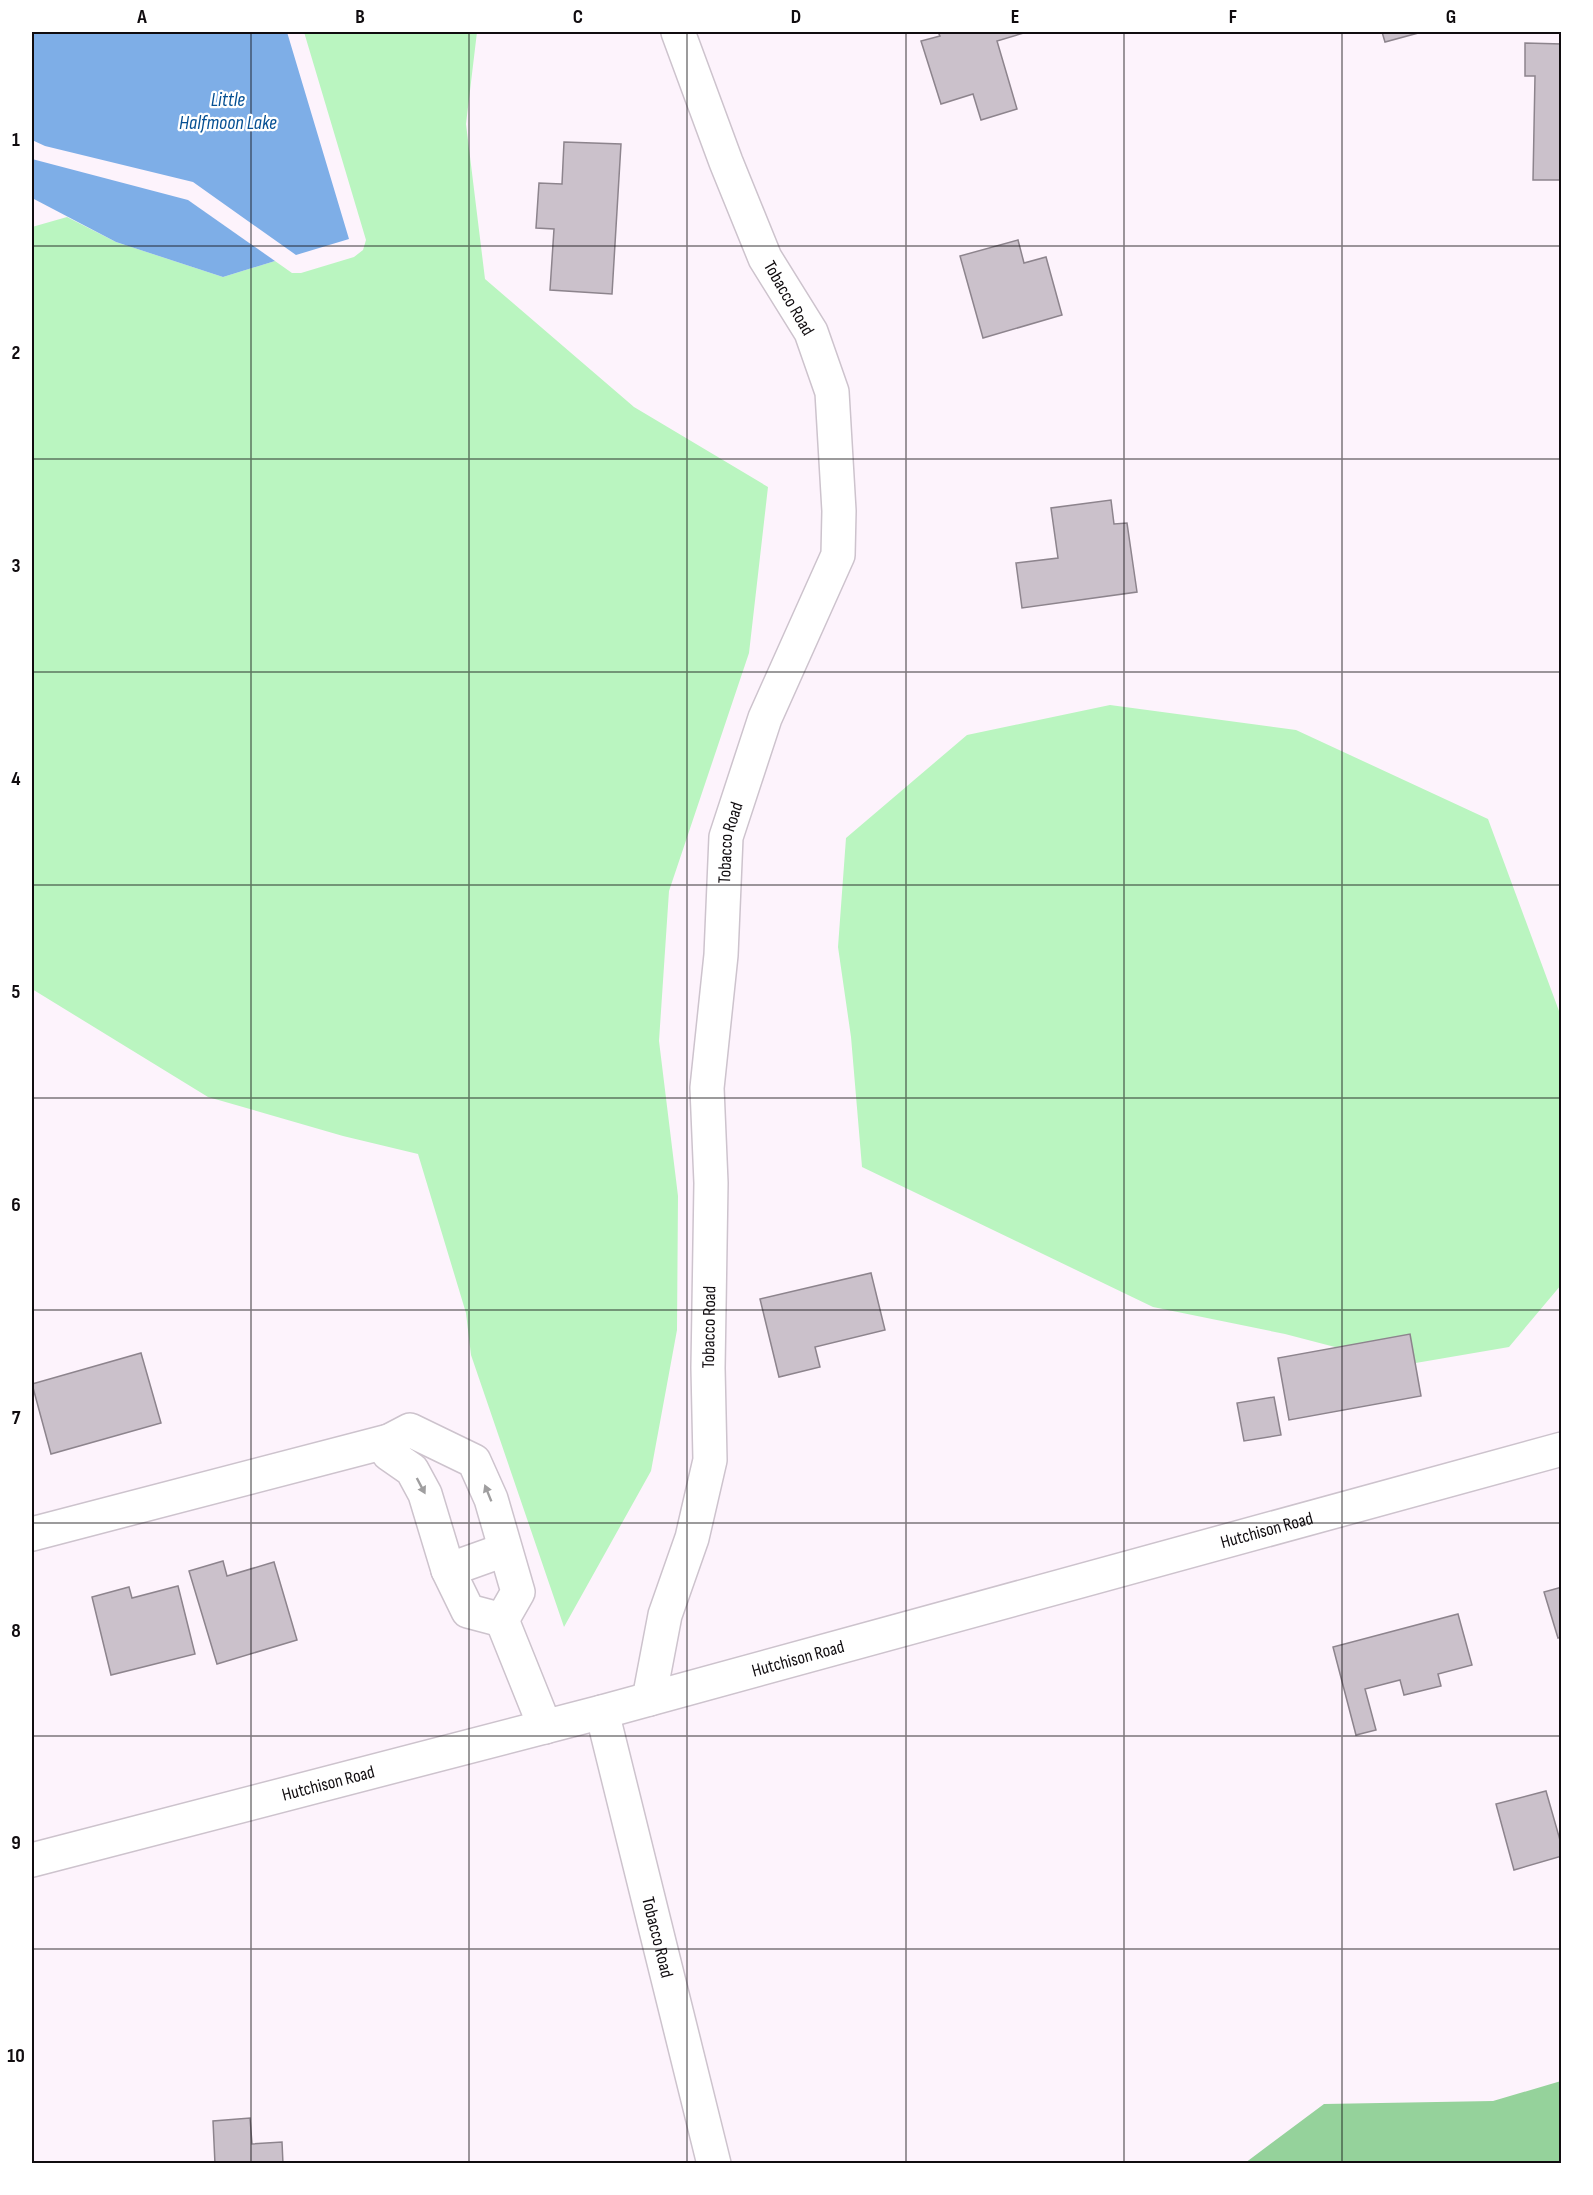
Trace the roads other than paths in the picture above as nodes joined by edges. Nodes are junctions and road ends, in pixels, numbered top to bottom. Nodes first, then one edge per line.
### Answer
1 (678, 32) edge
2 (389, 1442) junction
3 (1562, 1449) edge
4 (32, 1534) edge
5 (504, 1550) junction
6 (448, 1570) junction
7 (502, 1620) junction
8 (649, 1699) junction
9 (602, 1712) junction
10 (545, 1727) junction
11 (32, 1860) edge
12 (714, 2163) edge

1 - 8 street, Tobacco Road
2 - 4 street
5 -> 2 street
2 -> 6 street
3 - 8 street, Hutchison Road
5 - 6 street
5 - 7 street
6 - 7 street
7 - 10 street
8 - 9 street, Hutchison Road
9 - 10 street, Hutchison Road
9 - 12 street, Tobacco Road
10 - 11 street, Hutchison Road

